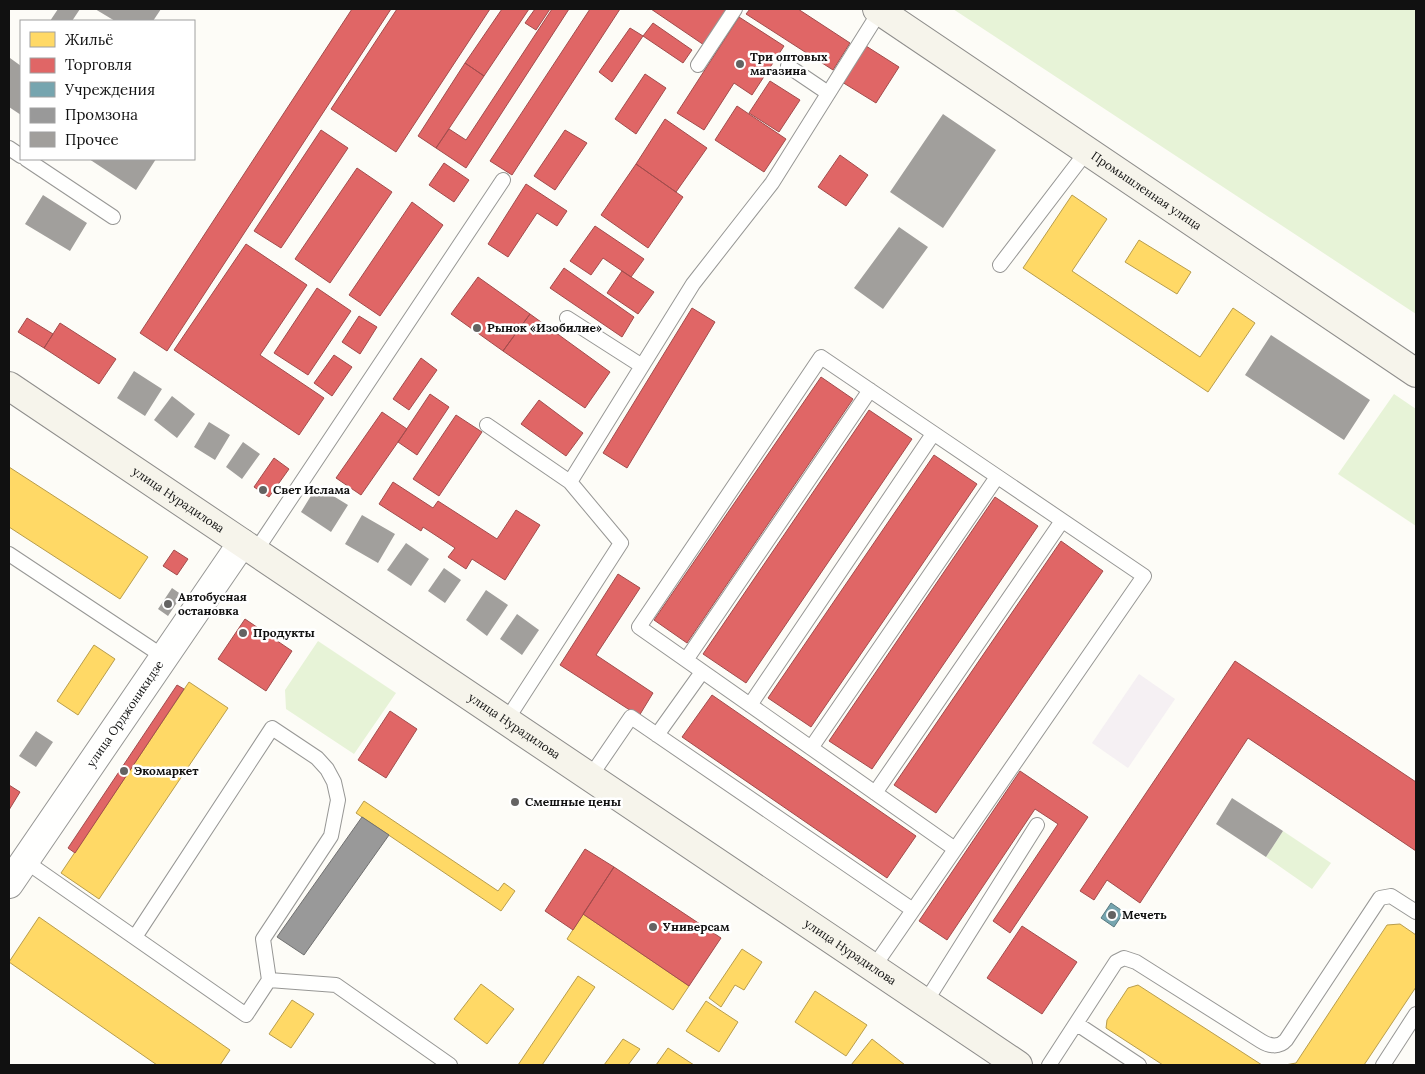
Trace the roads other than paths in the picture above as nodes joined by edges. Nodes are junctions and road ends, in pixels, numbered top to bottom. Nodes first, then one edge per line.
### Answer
1 (735, 9) edge
2 (878, 10) edge
3 (698, 65) dead end
4 (788, 66) dead end
5 (828, 93) junction
6 (9, 148) edge
7 (1087, 151) junction
8 (20, 155) edge
9 (27, 160) edge
10 (503, 180) dead end
11 (112, 217) dead end
12 (1000, 265) dead end
13 (567, 318) dead end
14 (642, 366) junction
15 (1416, 373) edge
16 (9, 386) edge
17 (870, 390) junction
18 (487, 425) dead end
19 (933, 434) junction
20 (997, 477) junction
21 (570, 482) junction
22 (1062, 521) junction
23 (248, 548) junction
24 (9, 554) edge
25 (164, 657) junction
26 (686, 660) junction
27 (702, 672) junction
28 (750, 705) junction
29 (506, 721) junction
30 (657, 735) junction
31 (811, 748) junction
32 (590, 777) junction
33 (875, 793) junction
34 (1037, 825) dead end
35 (955, 849) junction
36 (25, 860) junction
37 (9, 884) edge
38 (913, 910) junction
39 (1416, 912) edge
40 (135, 937) junction
41 (873, 968) junction
42 (269, 980) junction
43 (925, 1003) junction
44 (1416, 1014) edge
45 (1077, 1024) junction
46 (450, 1065) edge
47 (1018, 1065) edge
48 (1049, 1065) edge
49 (1139, 1065) edge
50 (1383, 1065) edge

1 - 3 lane
2 - 5 lane
2 - 7 street, Промышленная улица
4 - 5 lane
5 - 14 lane
6 - 8 lane
7 - 12 lane
7 - 15 street, Промышленная улица
9 - 11 lane
10 - 23 lane
13 - 14 lane
14 - 21 lane
16 - 23 street, улица Нурадилова
17 - 19 lane
17 - 26 lane
17 - 26 lane
18 - 21 lane
19 - 20 lane
19 - 28 lane
20 - 22 lane
20 - 31 lane
21 - 29 lane
22 - 33 lane
22 - 35 lane
23 - 25 street, улица Орджоникидзе
23 - 29 street, улица Нурадилова
24 - 25 lane
25 - 36 street, улица Орджоникидзе
26 - 27 lane
27 - 28 lane
27 - 30 lane
28 - 31 lane
29 - 32 street, улица Нурадилова
30 - 32 lane
30 - 38 lane
31 - 33 lane
32 - 41 street, улица Нурадилова
33 - 35 lane
34 - 43 lane
35 - 38 lane
36 - 37 street, улица Орджоникидзе
36 - 40 lane
38 - 41 lane
39 - 45 lane
40 - 42 lane
40 - 42 lane
41 - 43 street, улица Нурадилова
42 - 46 lane
43 - 47 street, улица Нурадилова
44 - 50 lane
45 - 48 lane
45 - 49 lane

